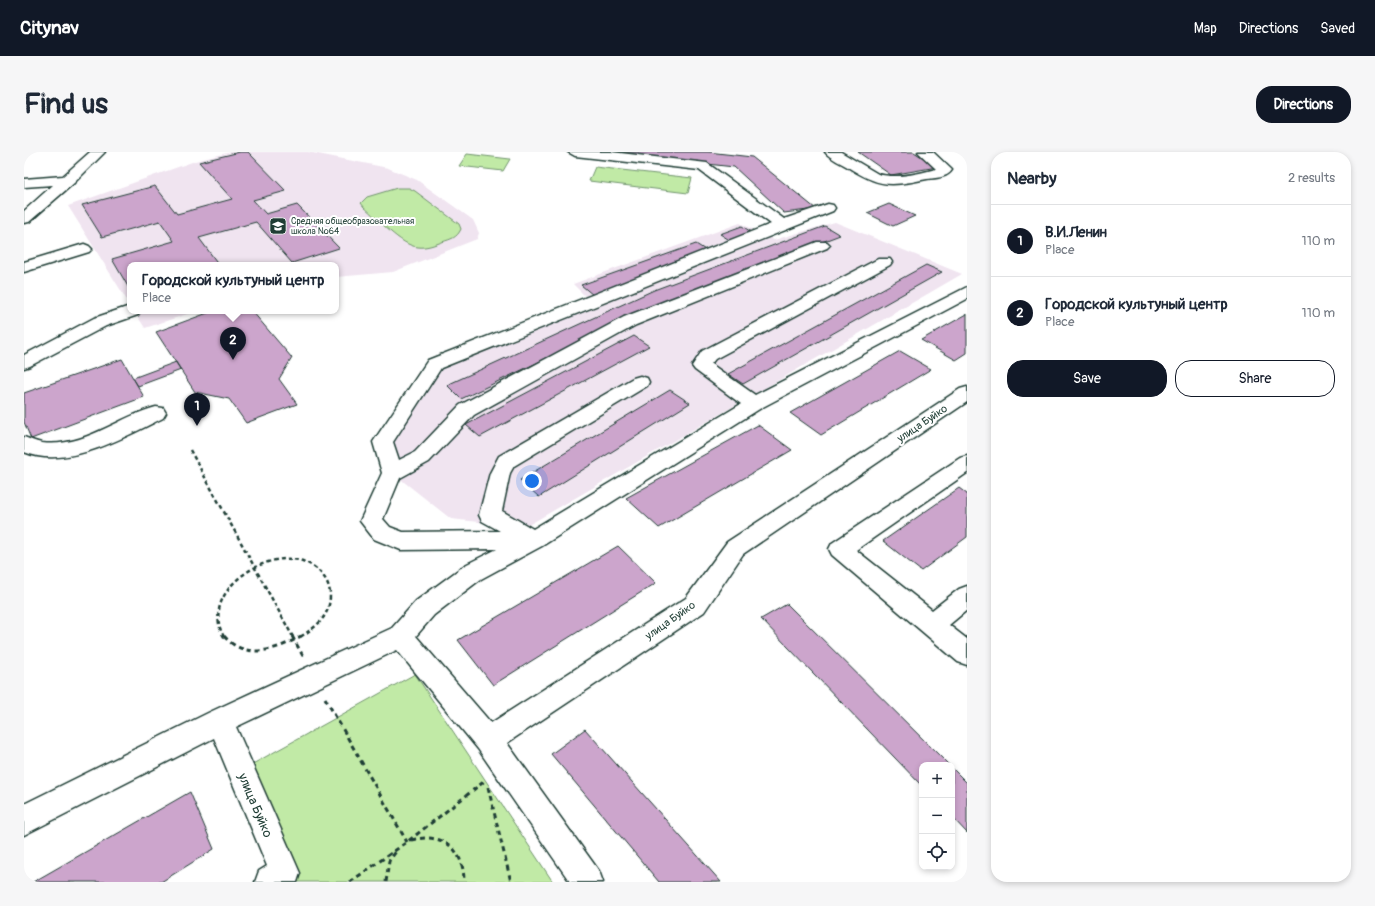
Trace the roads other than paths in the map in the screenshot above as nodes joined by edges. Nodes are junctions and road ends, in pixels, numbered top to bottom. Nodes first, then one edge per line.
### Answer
1 (98, 152) edge
2 (575, 152) edge
3 (832, 152) edge
4 (925, 152) edge
5 (69, 180) junction
6 (24, 184) edge
7 (828, 208) dead end
8 (24, 219) edge
9 (782, 224) junction
10 (822, 245) dead end
11 (84, 249) dead end
12 (884, 262) dead end
13 (24, 267) edge
14 (967, 292) edge
15 (127, 313) edge
16 (24, 362) edge
17 (640, 382) dead end
18 (967, 393) edge
19 (754, 404) junction
20 (156, 413) dead end
21 (24, 444) edge
22 (967, 463) edge
23 (392, 473) junction
24 (534, 540) junction
25 (967, 596) edge
26 (931, 625) junction
27 (401, 636) junction
28 (967, 654) edge
29 (220, 721) junction
30 (488, 740) junction
31 (24, 820) edge
32 (281, 879) edge
33 (588, 882) edge

1 - 5 street
2 - 9 street
3 - 4 street
5 - 6 street
5 - 8 street
7 - 9 street
9 - 23 street
10 - 23 street
11 - 13 street
12 - 19 street
14 - 19 street
15 - 16 street
17 - 24 street
18 - 30 street, улица Буйко
19 - 24 street
20 - 21 street
22 - 26 street
23 - 24 street
24 - 27 street
25 - 26 street
26 - 28 street
27 - 29 street
27 - 30 street
29 - 31 street
29 - 32 street, улица Буйко
30 - 33 street

